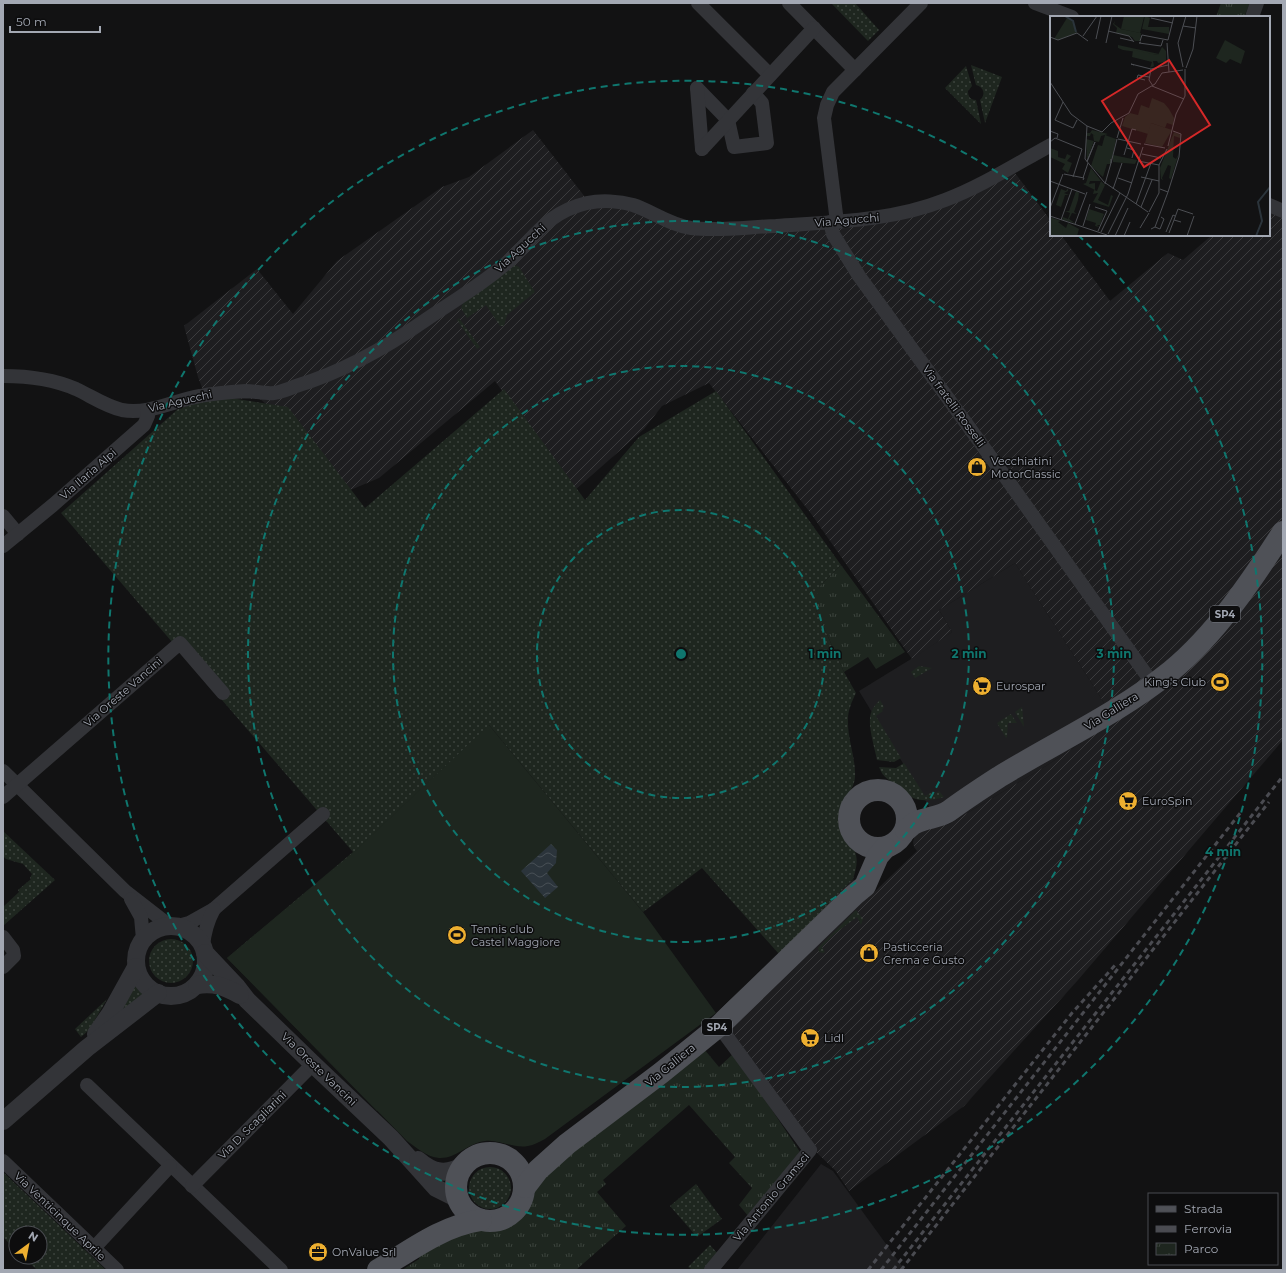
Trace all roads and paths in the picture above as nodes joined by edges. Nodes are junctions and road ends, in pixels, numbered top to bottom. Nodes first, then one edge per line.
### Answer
1 (698, 3) edge
2 (789, 3) edge
3 (921, 3) edge
4 (1035, 3) edge
5 (1257, 3) edge
6 (1069, 16) edge
7 (1252, 16) edge
8 (814, 28) junction
9 (855, 70) junction
10 (770, 75) junction
11 (753, 93) junction
12 (1050, 146) edge
13 (1270, 205) edge
14 (1283, 211) edge
15 (834, 222) junction
16 (3, 376) edge
17 (147, 410) junction
18 (3, 516) edge
19 (1283, 532) edge
20 (18, 534) junction
21 (3, 546) edge
22 (1153, 684) junction
23 (223, 693) dead end
24 (3, 771) edge
25 (17, 785) junction
26 (3, 797) edge
27 (900, 799) junction
28 (957, 804) junction
29 (323, 814) dead end
30 (906, 830) junction
31 (860, 842) junction
32 (885, 848) junction
33 (125, 890) junction
34 (854, 895) junction
35 (214, 909) junction
36 (174, 926) junction
37 (3, 937) edge
38 (143, 939) junction
39 (204, 950) junction
40 (3, 967) edge
41 (136, 967) junction
42 (197, 985) junction
43 (158, 994) junction
44 (247, 1000) junction
45 (719, 1026) junction
46 (87, 1048) junction
47 (312, 1064) junction
48 (87, 1085) dead end
49 (3, 1120) edge
50 (391, 1138) junction
51 (567, 1144) junction
52 (511, 1160) junction
53 (3, 1161) edge
54 (464, 1165) junction
55 (170, 1166) junction
56 (192, 1186) junction
57 (525, 1187) junction
58 (460, 1203) junction
59 (481, 1220) junction
60 (436, 1234) junction
61 (94, 1248) junction
62 (117, 1270) edge
63 (281, 1270) edge
64 (378, 1270) edge
65 (711, 1270) edge

1 - 10 street
2 - 8 street
3 - 9 street, Via fratelli Rosselli
4 - 6 street
5 - 7 street
8 - 9 street
8 - 10 street
9 - 15 street, Via fratelli Rosselli
10 - 11 street
11 - 11 street
12 - 15 street, Via Agucchi
13 - 14 street
15 - 17 street, Via Agucchi
15 - 22 street, Via fratelli Rosselli
16 - 17 street, Via Agucchi
17 - 20 street, Via Ilaria Alpi
18 - 20 street
19 - 22 main road, Via Galliera / SP4
20 - 21 street, Via Ilaria Alpi
22 - 28 main road, Via Galliera / SP4
23 - 25 street, Via Oreste Vancini
24 - 25 street
25 - 26 street
25 - 33 street
27 - 28 main road, Via Galliera / SP4
27 - 30 main road
27 - 31 main road
28 - 30 main road, Via Galliera / SP4
29 - 35 street
30 - 32 main road
31 - 32 main road
31 - 34 main road, Via Galliera / SP4
32 - 34 main road, Via Galliera / SP4
33 - 36 street
33 - 38 street
34 - 45 main road, Via Galliera / SP4
35 - 36 street
35 - 39 street
36 - 38 street
36 - 39 street
37 - 40 street
38 - 41 street
39 - 42 street
39 - 44 street, Via Oreste Vancini
41 - 43 street
41 - 46 street
42 - 43 street
42 - 44 street, Via Oreste Vancini
43 - 46 street
44 - 47 street, Via Oreste Vancini
45 - 51 main road, Via Galliera / SP4
45 - 65 street, Via Antonio Gramsci
46 - 49 street
47 - 50 street, Via Oreste Vancini
47 - 56 street, Via D. Scagliarini
48 - 55 street
50 - 54 street, Via Oreste Vancini
50 - 58 street, Via Oreste Vancini
51 - 52 main road, Via Galliera / SP4
51 - 57 main road, Via Galliera / SP4
52 - 54 main road, SP4
52 - 57 main road
53 - 61 street, Via Venticinque Aprile
54 - 58 main road
55 - 56 street
55 - 61 street
56 - 63 street
57 - 59 main road, SP4
58 - 59 main road
58 - 60 main road
59 - 60 main road
60 - 64 main road
61 - 62 street, Via Venticinque Aprile

